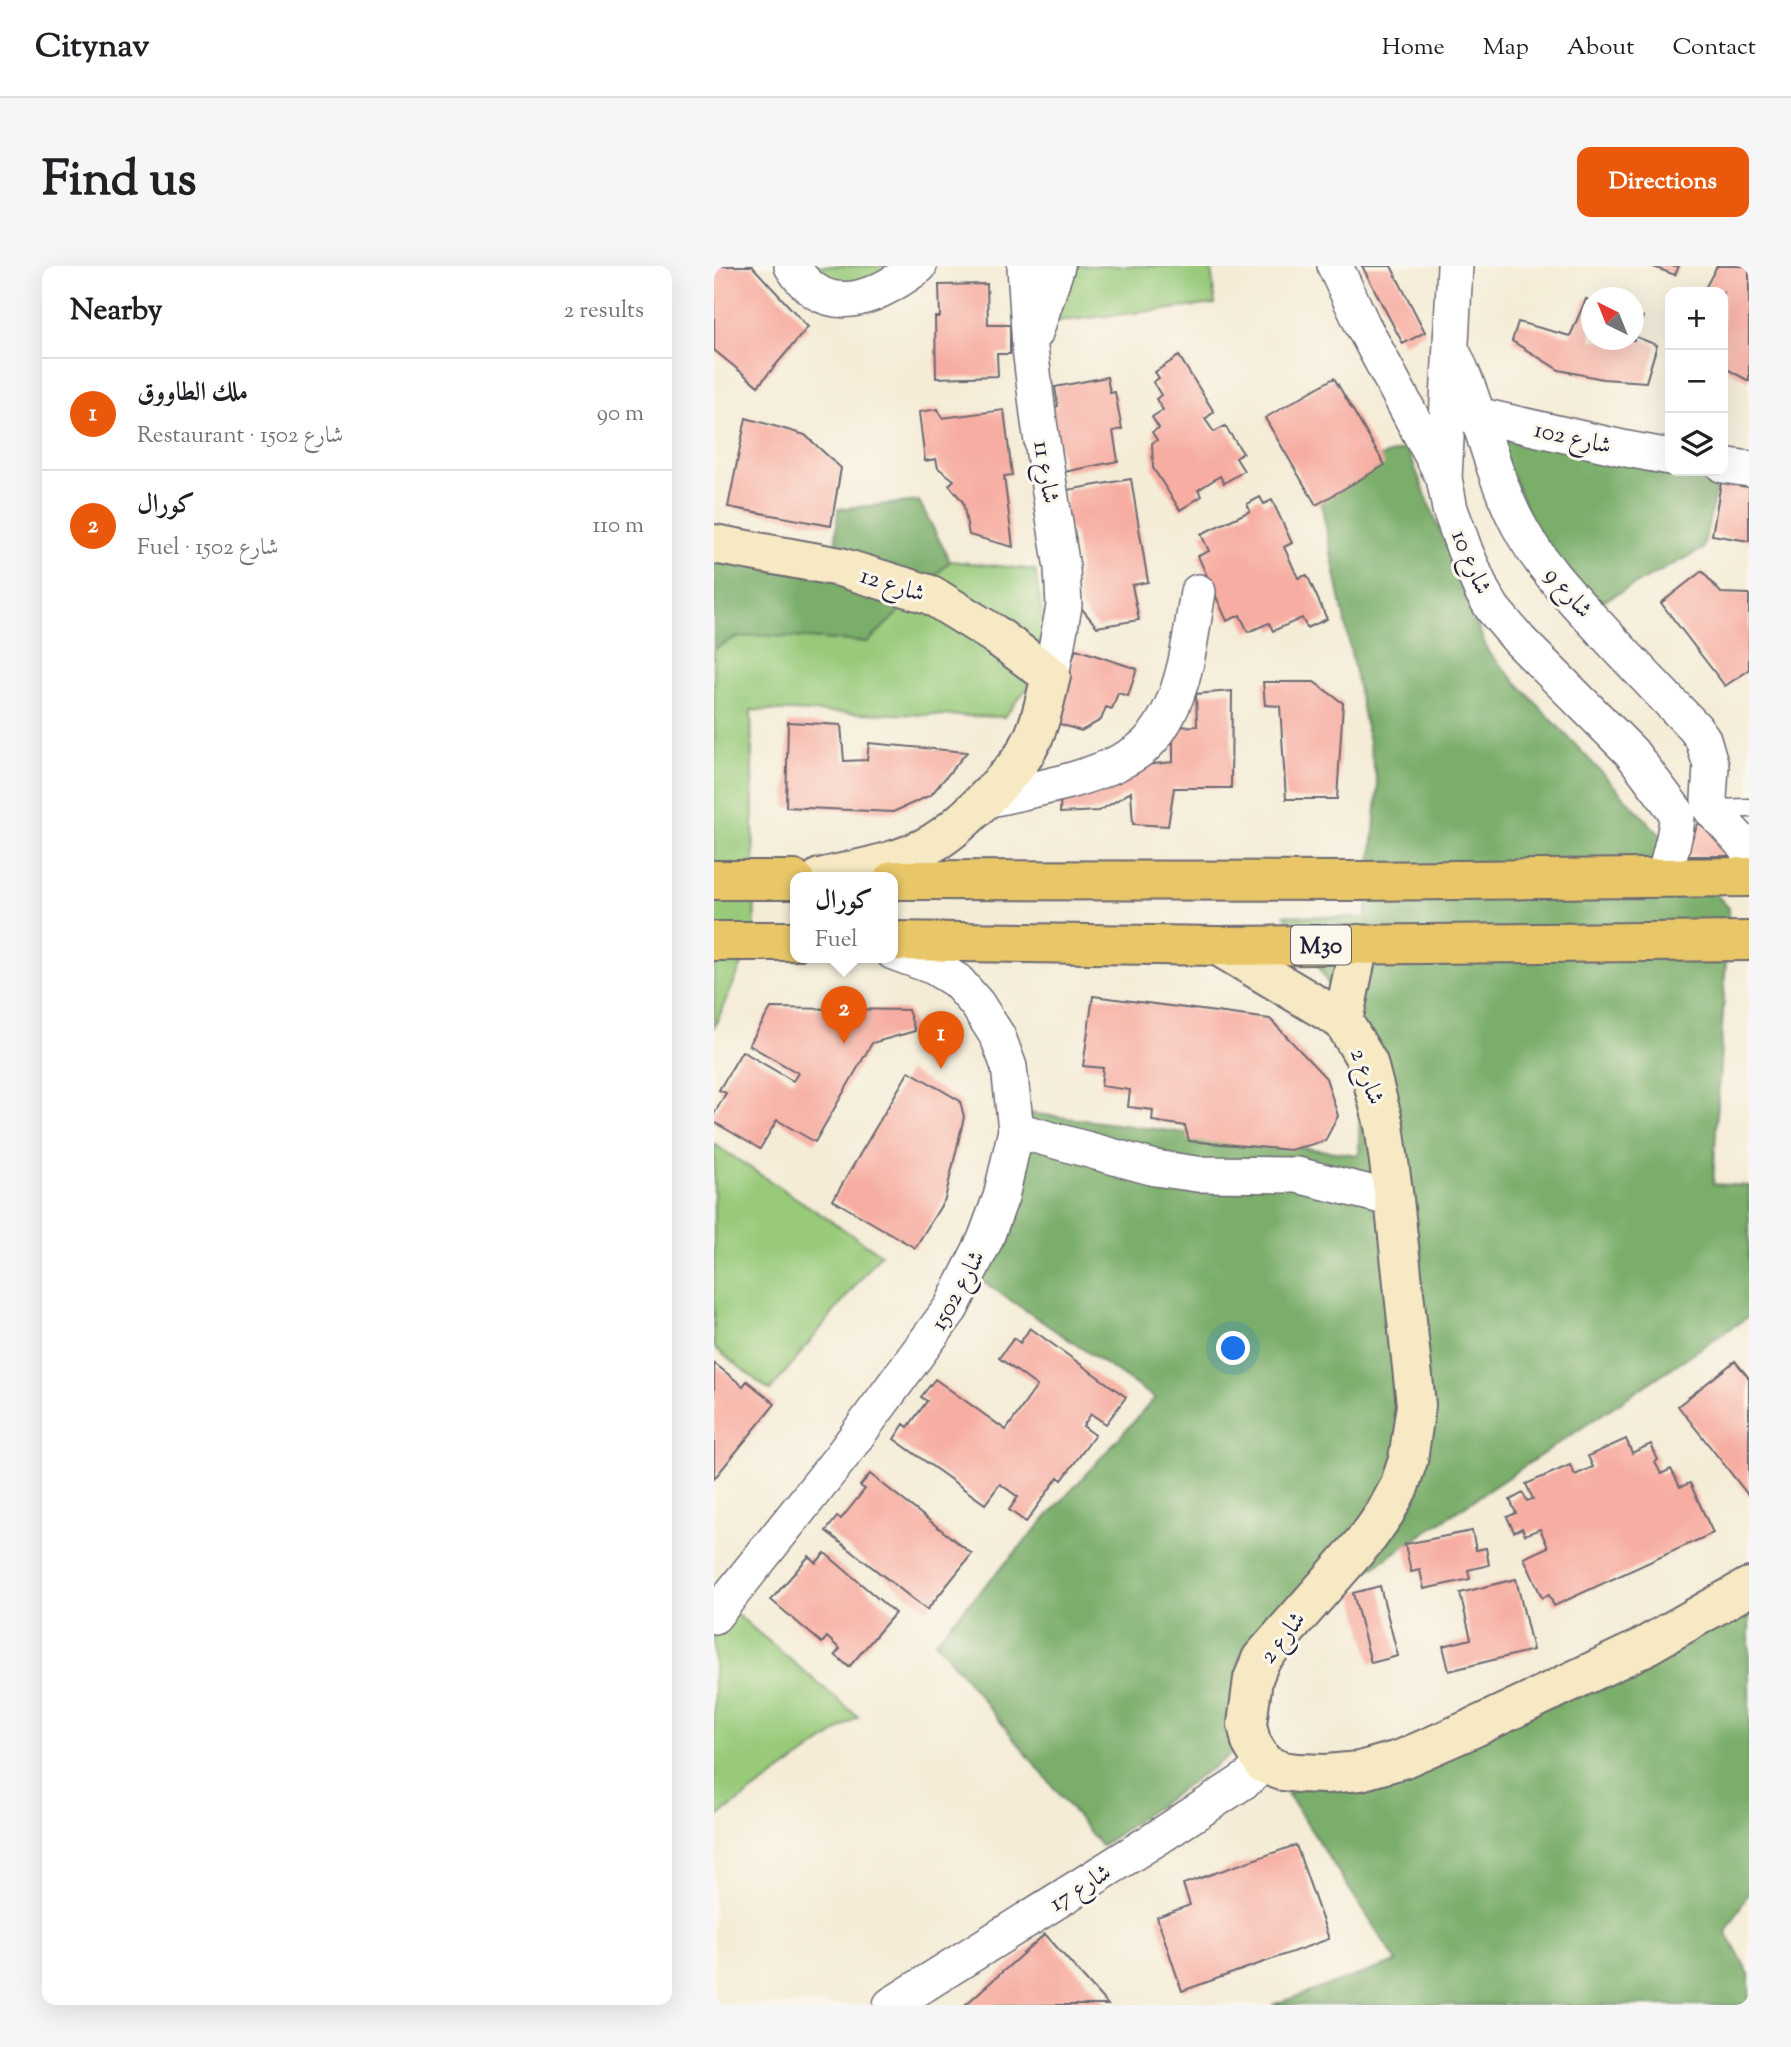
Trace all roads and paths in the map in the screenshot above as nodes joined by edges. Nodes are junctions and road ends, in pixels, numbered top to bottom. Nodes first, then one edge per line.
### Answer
1 (792, 266) edge
2 (919, 266) edge
3 (1025, 266) edge
4 (1057, 266) edge
5 (1335, 266) edge
6 (1455, 281) edge
7 (1030, 348) junction
8 (1452, 351) junction
9 (1477, 415) junction
10 (1665, 456) edge
11 (1728, 466) edge
12 (1749, 469) edge
13 (1444, 478) junction
14 (714, 544) edge
15 (1198, 592) dead end
16 (1051, 676) junction
17 (985, 800) junction
18 (1749, 808) edge
19 (1712, 809) junction
20 (1677, 813) junction
21 (1749, 850) edge
22 (844, 872) edge
23 (1666, 877) junction
24 (1749, 877) edge
25 (714, 880) edge
26 (790, 880) edge
27 (898, 880) edge
28 (714, 941) edge
29 (790, 941) edge
30 (898, 941) edge
31 (1749, 941) edge
32 (1359, 944) junction
33 (1219, 946) junction
34 (898, 954) edge
35 (1343, 1021) junction
36 (1016, 1130) junction
37 (1394, 1199) junction
38 (1749, 1587) edge
39 (714, 1616) edge
40 (1264, 1764) junction
41 (891, 2005) edge

1 - 2 street
3 - 7 street, شارع 11
4 - 7 street
5 - 13 street, شارع 10
6 - 8 street
7 - 16 street, شارع 11
8 - 9 street, شارع 9
8 - 13 street
9 - 10 street, شارع 102
9 - 19 street, شارع 9
11 - 12 street
13 - 20 street, شارع 10
14 - 16 street, شارع 12
15 - 17 street
16 - 17 street
17 - 22 street
18 - 19 lane
19 - 20 lane
19 - 21 street
20 - 23 street
23 - 24 highway
23 - 27 highway
25 - 26 highway
28 - 29 highway
30 - 33 highway, M30
31 - 32 highway, M30
32 - 33 highway, M30
32 - 35 street, شارع 2
33 - 35 street, شارع 2
34 - 36 street, شارع 1502
35 - 37 street, شارع 2
36 - 37 street
36 - 39 street, شارع 1502
37 - 40 street, شارع 2
38 - 40 street
40 - 41 street, شارع 17

